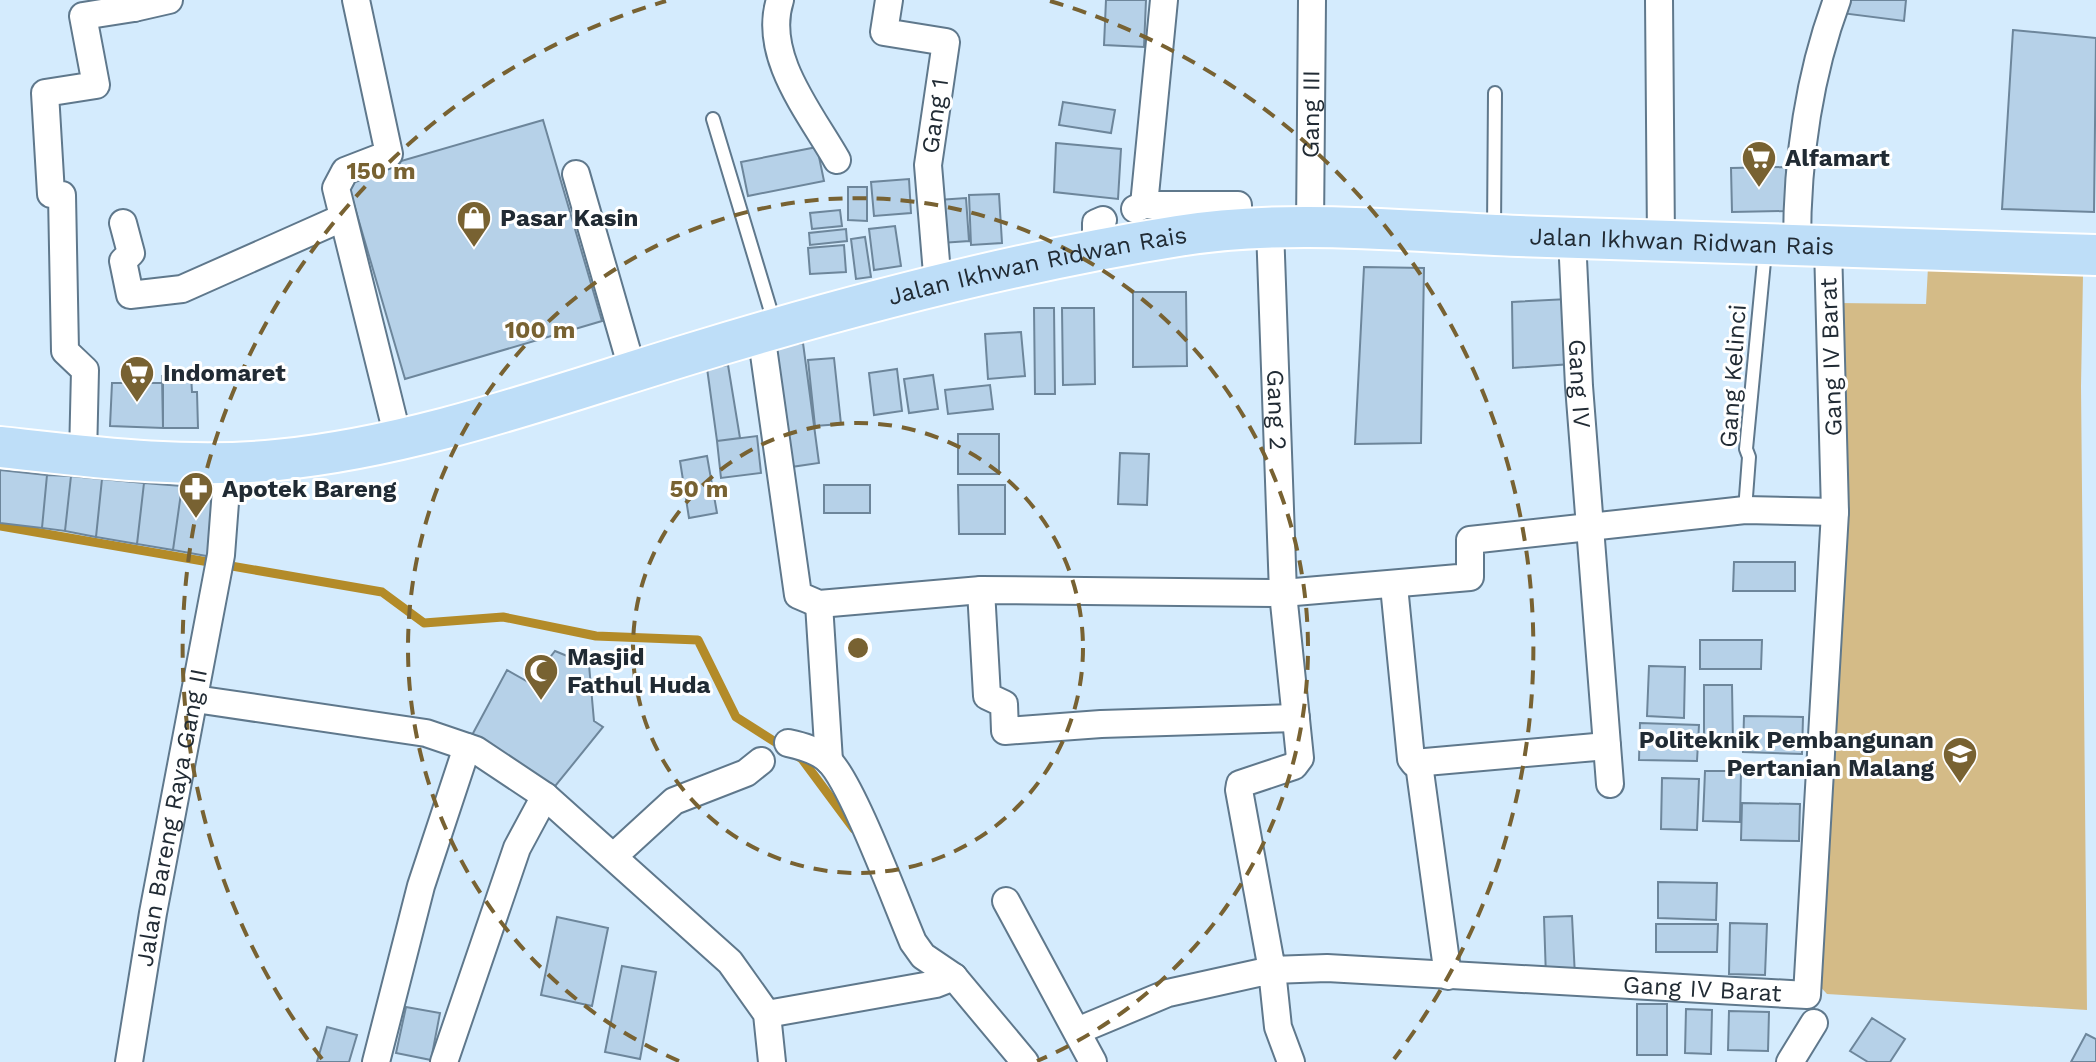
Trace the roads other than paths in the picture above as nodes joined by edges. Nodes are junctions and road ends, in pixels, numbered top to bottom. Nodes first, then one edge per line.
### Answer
1 (169, 0) edge
2 (356, 0) edge
3 (780, 0) edge
4 (889, 0) edge
5 (1164, 0) edge
6 (1312, 0) edge
7 (1659, 0) edge
8 (1837, 0) edge
9 (133, 4) edge
10 (1495, 93) dead end
11 (713, 119) dead end
12 (837, 160) dead end
13 (576, 174) dead end
14 (340, 208) junction
15 (123, 223) dead end
16 (1254, 228) junction
17 (1310, 228) junction
18 (1493, 235) junction
19 (1572, 238) junction
20 (1661, 241) junction
21 (1797, 245) junction
22 (2096, 255) edge
23 (938, 286) junction
24 (768, 331) junction
25 (633, 372) junction
26 (398, 438) junction
27 (0, 447) edge
28 (83, 457) junction
29 (228, 463) junction
30 (1745, 510) junction
31 (1835, 512) junction
32 (1591, 529) junction
33 (1394, 586) junction
34 (981, 590) junction
35 (1283, 593) junction
36 (819, 604) junction
37 (195, 699) junction
38 (1296, 718) junction
39 (1607, 746) junction
40 (467, 747) junction
41 (829, 761) junction
42 (1419, 764) junction
43 (1610, 784) dead end
44 (545, 796) junction
45 (614, 856) junction
46 (1006, 901) dead end
47 (1272, 970) junction
48 (1448, 976) junction
49 (945, 980) junction
50 (767, 1014) junction
51 (1814, 1023) dead end
52 (1077, 1031) junction
53 (129, 1062) edge
54 (376, 1062) edge
55 (444, 1062) edge
56 (772, 1062) edge
57 (1025, 1062) edge
58 (1093, 1062) edge
59 (1291, 1062) edge
60 (1790, 1062) edge

1 - 9 street
2 - 14 street
3 - 12 street
4 - 23 street, Gang 1
5 - 16 street
6 - 17 street, Gang III
7 - 20 street
8 - 21 street, Gang IV Barat
9 - 28 street
10 - 18 lane
11 - 24 lane
13 - 25 street
14 - 15 street
14 - 26 street
16 - 17 main road, Jalan Ikhwan Ridwan Rais
16 - 23 main road, Jalan Ikhwan Ridwan Rais
16 - 35 street, Gang 2
17 - 18 main road, Jalan Ikhwan Ridwan Rais
18 - 19 main road, Jalan Ikhwan Ridwan Rais
19 - 20 main road, Jalan Ikhwan Ridwan Rais
19 - 32 street, Gang IV
20 - 21 main road, Jalan Ikhwan Ridwan Rais
21 - 22 main road, Jalan Ikhwan Ridwan Rais
21 - 30 lane, Gang Kelinci
21 - 31 street, Gang IV Barat
23 - 24 main road, Jalan Ikhwan Ridwan Rais
24 - 25 main road, Jalan Ikhwan Ridwan Rais
24 - 36 street
25 - 26 main road, Jalan Ikhwan Ridwan Rais
26 - 29 main road, Jalan Ikhwan Ridwan Rais
27 - 28 main road, Jalan Ikhwan Ridwan Rais
28 - 29 main road, Jalan Ikhwan Ridwan Rais
29 - 37 street, Jalan Bareng Raya Gang II
30 - 31 street
30 - 32 street
31 - 48 street, Gang IV Barat
32 - 33 street
32 - 39 street, Gang IV
33 - 35 street
33 - 42 street
34 - 35 street
34 - 36 street
34 - 38 street
35 - 38 street
36 - 41 street
37 - 40 street
37 - 53 street, Jalan Bareng Raya Gang II
38 - 47 street
39 - 42 street
39 - 43 street, Gang IV
40 - 44 street
40 - 54 street
41 - 45 street
41 - 49 street
42 - 48 street
44 - 45 street
44 - 55 street
45 - 50 street
46 - 52 street
47 - 48 street, Gang IV Barat
47 - 52 street, Gang IV Barat
47 - 59 street
49 - 50 street
49 - 57 street
50 - 56 street
51 - 60 street
52 - 58 street

